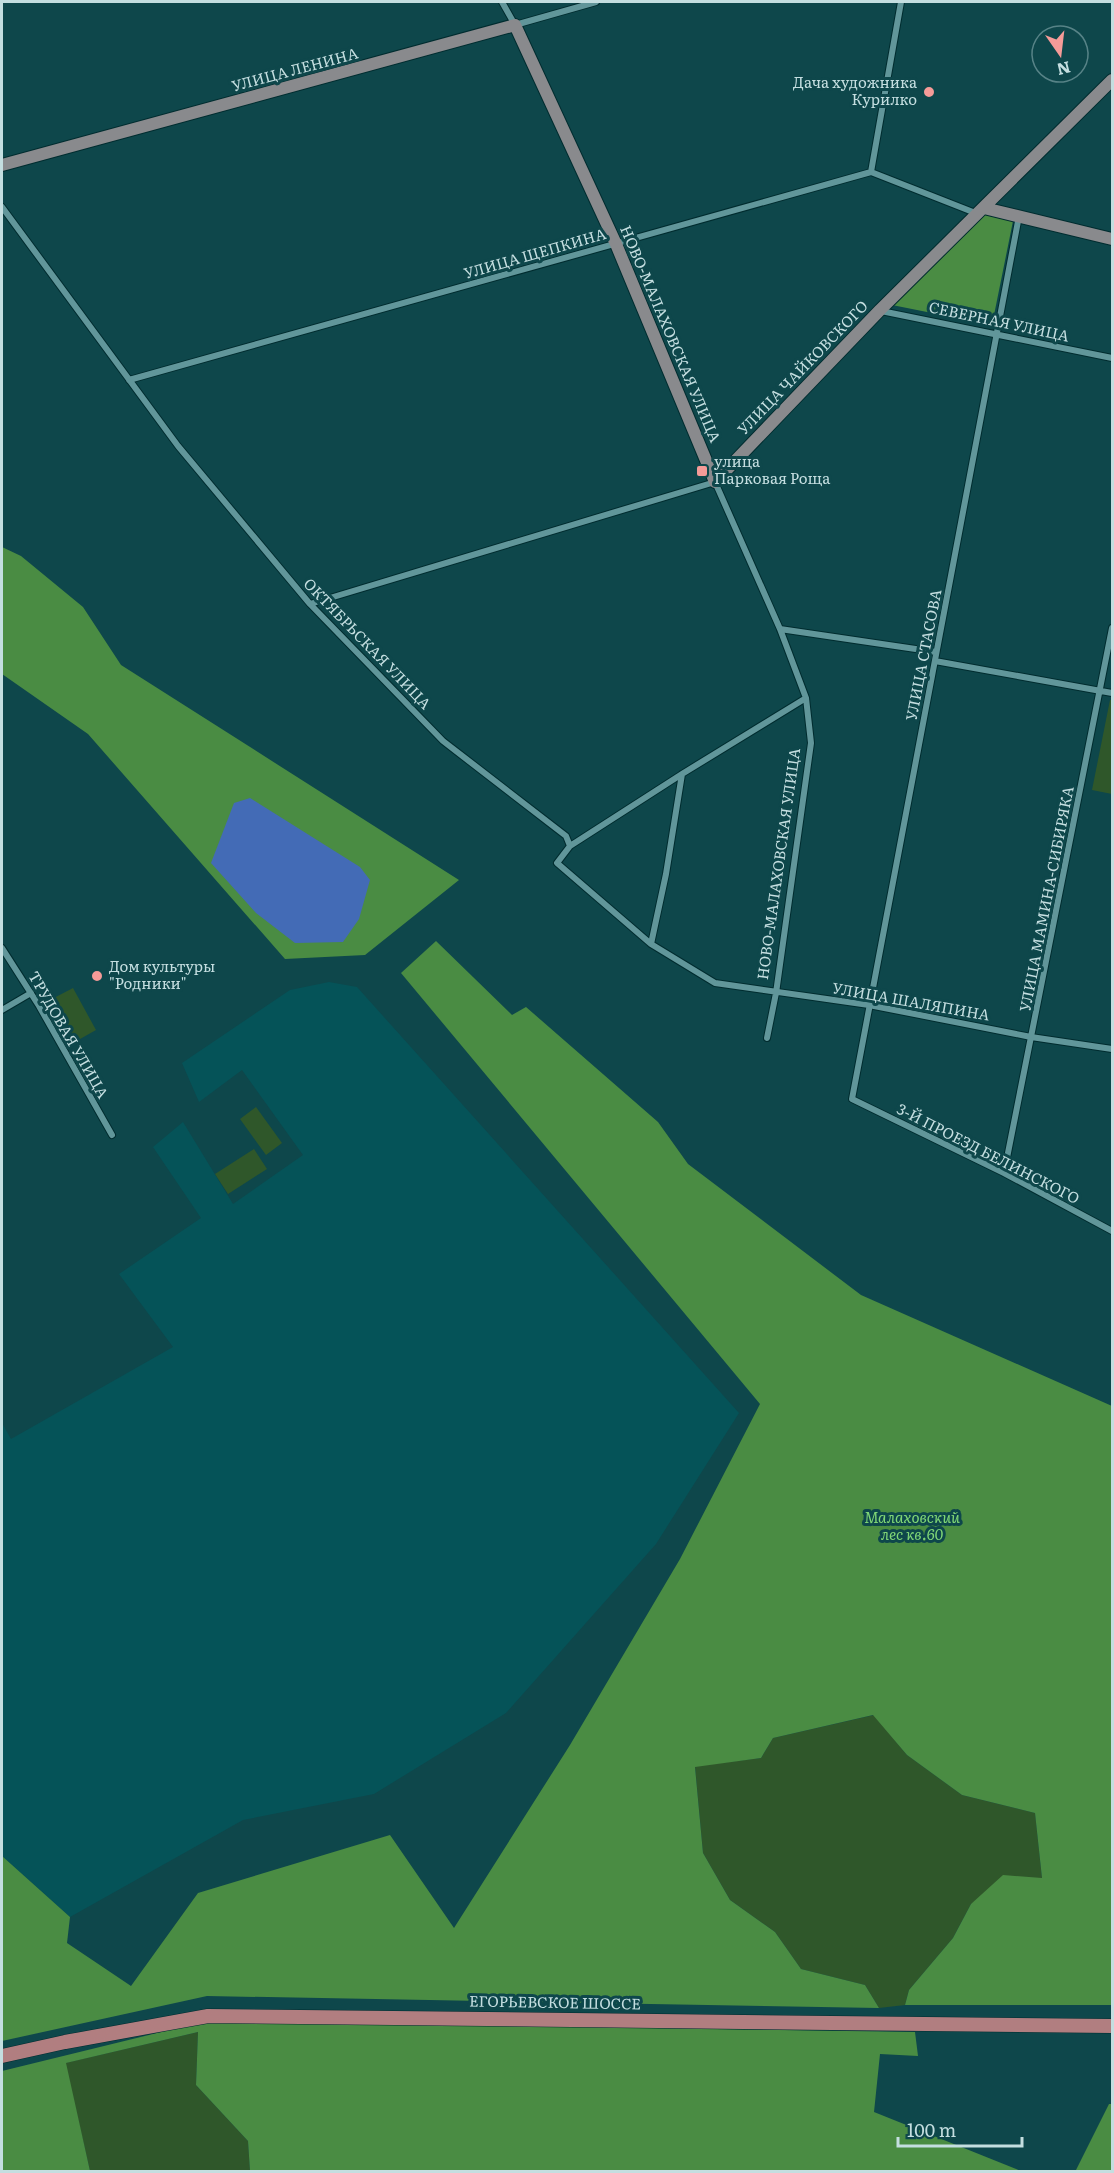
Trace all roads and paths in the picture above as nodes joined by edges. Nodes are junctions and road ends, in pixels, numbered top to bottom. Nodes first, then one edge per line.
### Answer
1 (502, 2) edge
2 (596, 2) edge
3 (901, 2) edge
4 (515, 25) junction
5 (1113, 80) edge
6 (2, 165) edge
7 (871, 172) junction
8 (2, 207) edge
9 (981, 211) junction
10 (1019, 215) junction
11 (1113, 239) edge
12 (616, 244) junction
13 (880, 310) junction
14 (996, 334) junction
15 (1113, 358) edge
16 (129, 380) junction
17 (715, 482) junction
18 (310, 604) junction
19 (1113, 628) edge
20 (780, 629) junction
21 (936, 652) junction
22 (935, 661) junction
23 (1101, 691) junction
24 (1113, 693) edge
25 (806, 698) junction
26 (682, 774) junction
27 (570, 846) junction
28 (651, 944) junction
29 (2, 948) edge
30 (31, 993) junction
31 (776, 993) junction
32 (869, 1005) junction
33 (2, 1010) edge
34 (1031, 1037) junction
35 (767, 1038) dead end
36 (1113, 1049) edge
37 (852, 1099) joint
38 (112, 1135) dead end
39 (1004, 1173) junction
40 (1113, 1231) edge
41 (1113, 2026) edge
42 (2, 2056) edge

1 - 4 street, НОВО-МАЛАХОВСКАЯ УЛИЦА
2 - 4 street, УЛИЦА ЛЕНИНА
3 - 7 street
4 - 6 street, УЛИЦА ЛЕНИНА
4 - 12 street, НОВО-МАЛАХОВСКАЯ УЛИЦА
5 - 9 street, УЛИЦА ЧАЙКОВСКОГО
7 - 9 street
7 - 12 street, УЛИЦА ЩЕПКИНА
8 - 16 street, ОКТЯБРЬСКАЯ УЛИЦА
9 - 10 street
9 - 13 street, УЛИЦА ЧАЙКОВСКОГО
10 - 11 street
10 - 14 street, УЛИЦА СТАСОВА
12 - 16 street, УЛИЦА ЩЕПКИНА
12 - 17 street, НОВО-МАЛАХОВСКАЯ УЛИЦА
13 - 14 street, СЕВЕРНАЯ УЛИЦА
13 - 17 street, УЛИЦА ЧАЙКОВСКОГО
14 - 15 street, СЕВЕРНАЯ УЛИЦА
14 - 21 street, УЛИЦА СТАСОВА
16 - 18 street, ОКТЯБРЬСКАЯ УЛИЦА
17 - 18 street, УЛИЦА ЧАЙКОВСКОГО
17 - 20 street, НОВО-МАЛАХОВСКАЯ УЛИЦА
18 - 27 street, ОКТЯБРЬСКАЯ УЛИЦА
19 - 23 street, УЛИЦА МАМИНА-СИБИРЯКА
20 - 21 street
20 - 25 street, НОВО-МАЛАХОВСКАЯ УЛИЦА
21 - 22 street, УЛИЦА СТАСОВА
22 - 23 street
22 - 32 street, УЛИЦА СТАСОВА
23 - 24 street
23 - 34 street, УЛИЦА МАМИНА-СИБИРЯКА
25 - 26 street
25 - 31 street, НОВО-МАЛАХОВСКАЯ УЛИЦА
26 - 27 street
26 - 28 street
27 - 28 street
28 - 31 street
29 - 30 street, ТРУДОВАЯ УЛИЦА
30 - 33 street
30 - 38 street, ТРУДОВАЯ УЛИЦА
31 - 32 street, УЛИЦА ШАЛЯПИНА
31 - 35 street, НОВО-МАЛАХОВСКАЯ УЛИЦА
32 - 34 street, УЛИЦА ШАЛЯПИНА
32 - 37 street, УЛИЦА СТАСОВА
34 - 36 street, УЛИЦА ШАЛЯПИНА
34 - 39 street, УЛИЦА МАМИНА-СИБИРЯКА
37 - 39 street, 3-Й ПРОЕЗД БЕЛИНСКОГО
39 - 40 street, 3-Й ПРОЕЗД БЕЛИНСКОГО
41 - 42 main road, ЕГОРЬЕВСКОЕ ШОССЕ

